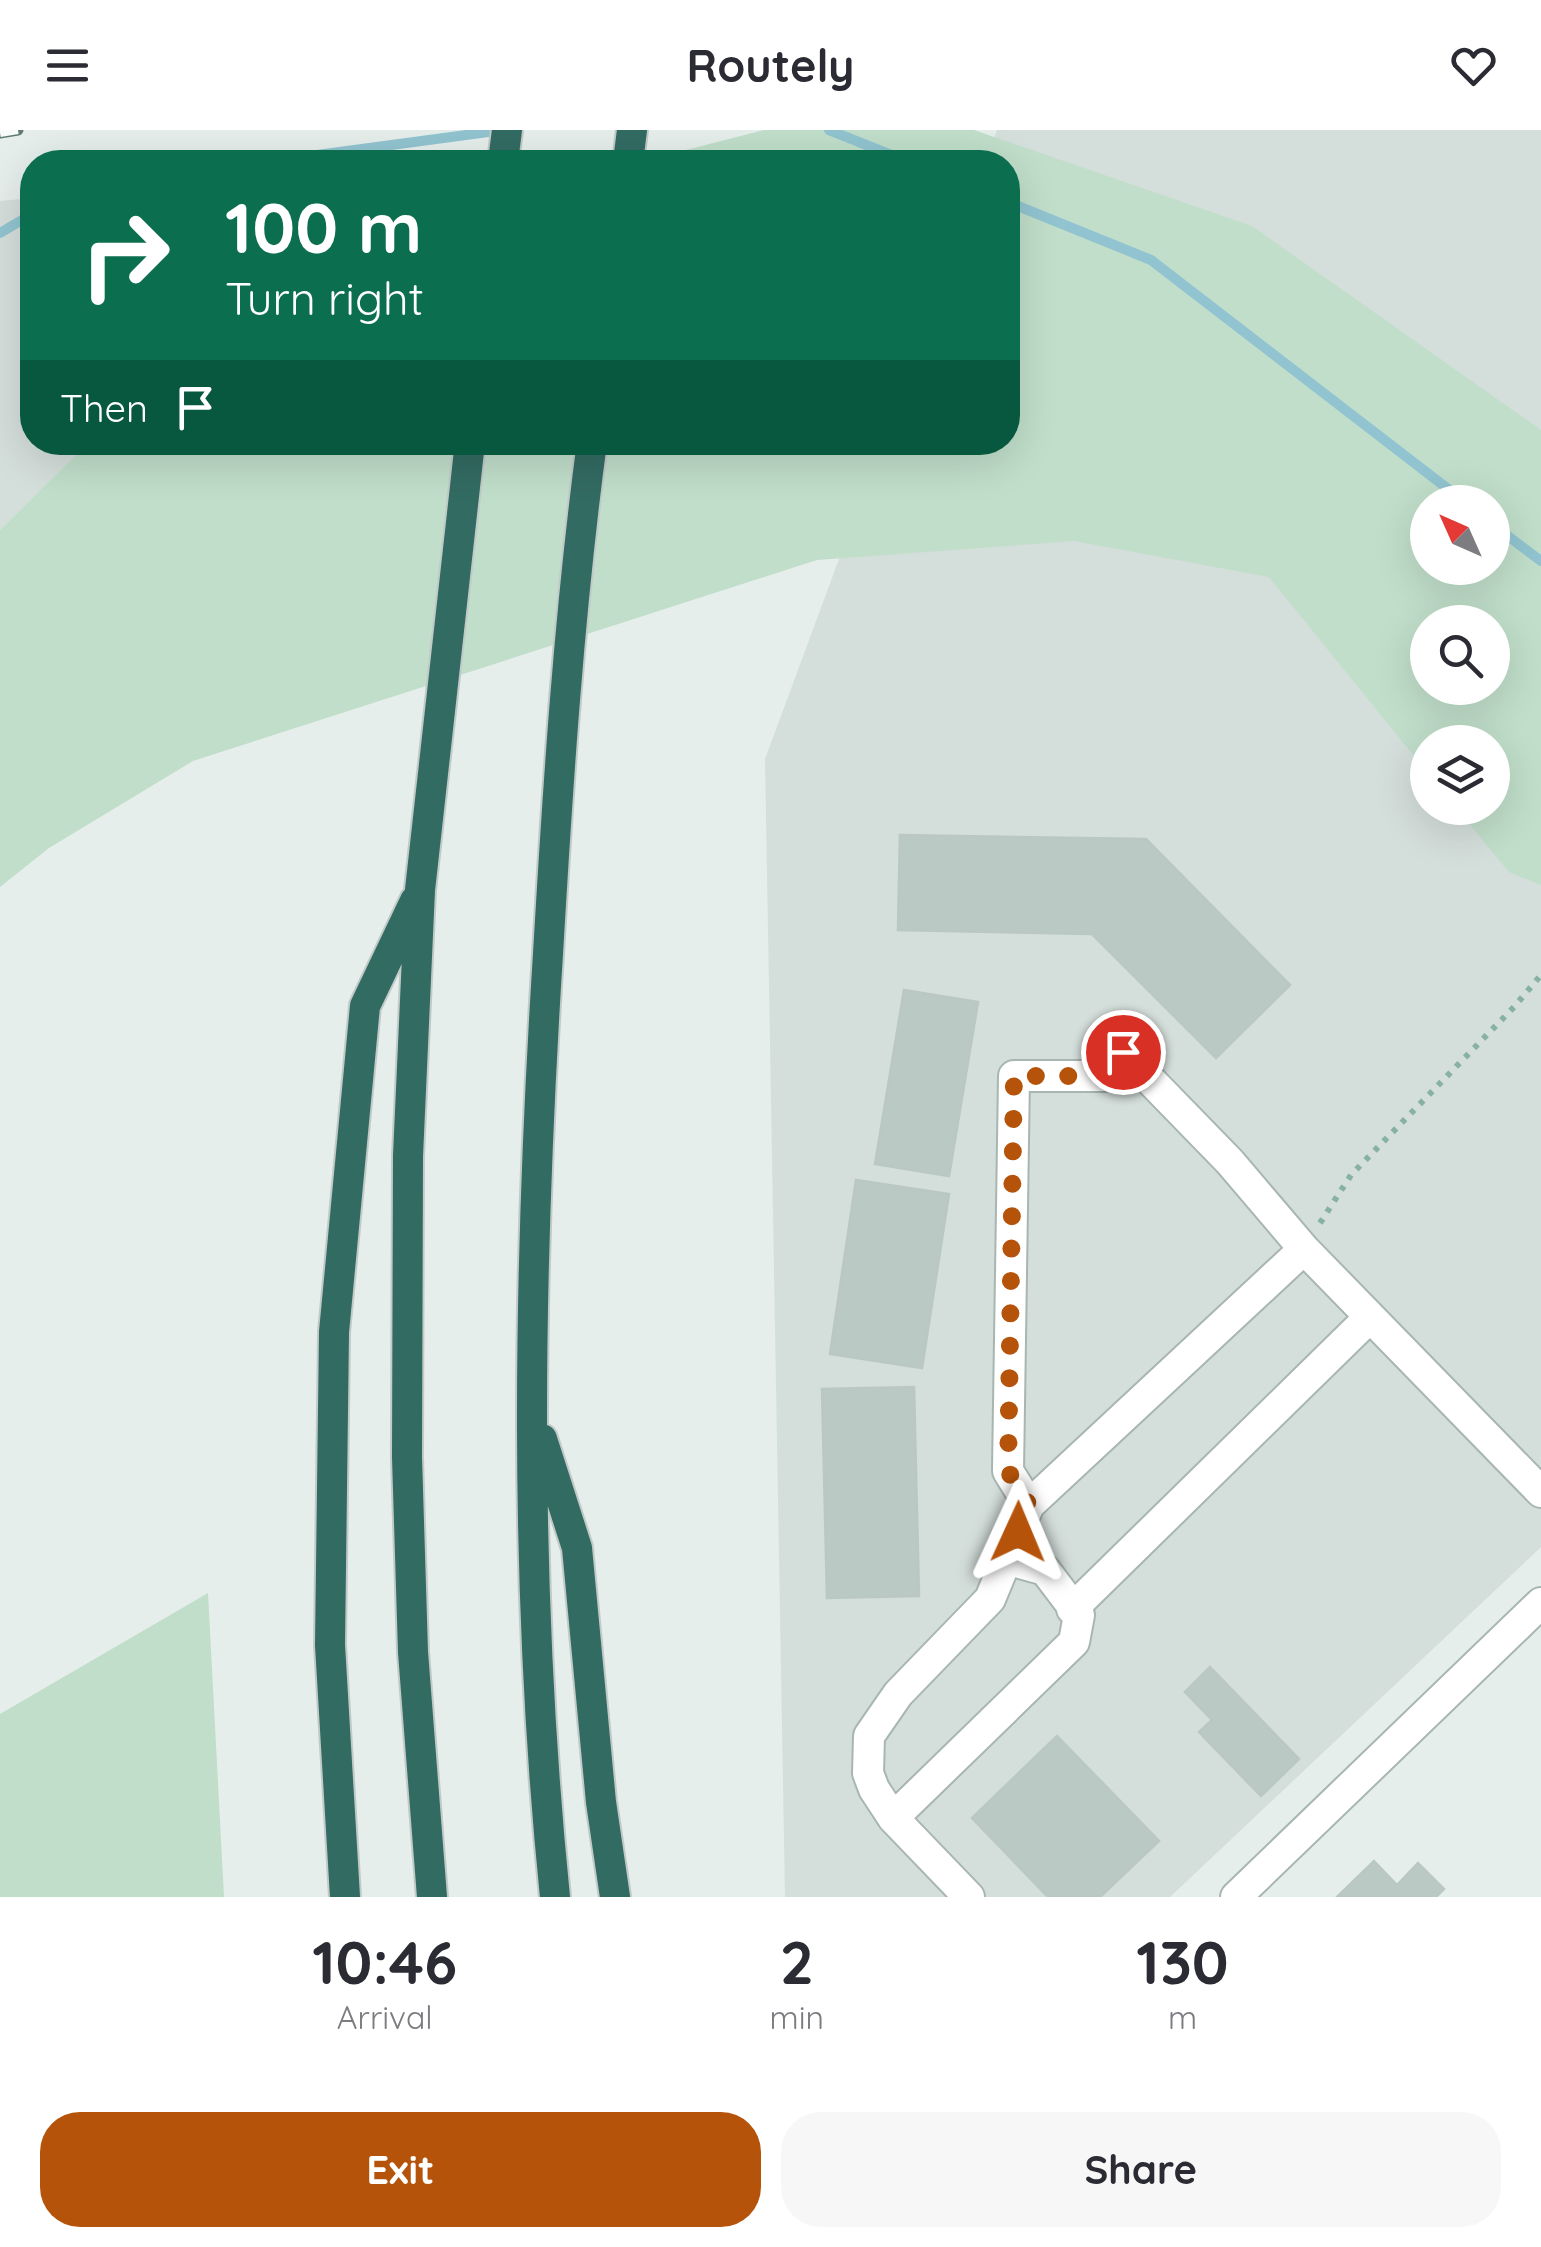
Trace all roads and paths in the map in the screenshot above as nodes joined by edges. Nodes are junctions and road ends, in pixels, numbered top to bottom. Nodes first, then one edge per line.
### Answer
1 (469, 455) edge
2 (590, 455) edge
3 (420, 890) junction
4 (1541, 975) edge
5 (1304, 1249) junction
6 (1370, 1317) junction
7 (534, 1417) junction
8 (1541, 1492) edge
9 (1029, 1505) junction
10 (1006, 1559) junction
11 (1541, 1603) edge
12 (1072, 1609) junction
13 (893, 1818) junction
14 (345, 1897) edge
15 (432, 1897) edge
16 (555, 1897) edge
17 (614, 1897) edge
18 (969, 1897) edge
19 (1236, 1897) edge

1 - 3 highway
2 - 7 highway
3 - 14 highway
3 - 15 highway
4 - 5 path
5 - 6 street
5 - 9 street
5 - 9 street
6 - 8 street
6 - 12 street
7 - 16 highway
7 - 17 highway
9 - 10 street
10 - 12 street
10 - 13 street
11 - 19 street
12 - 13 street
13 - 18 street

